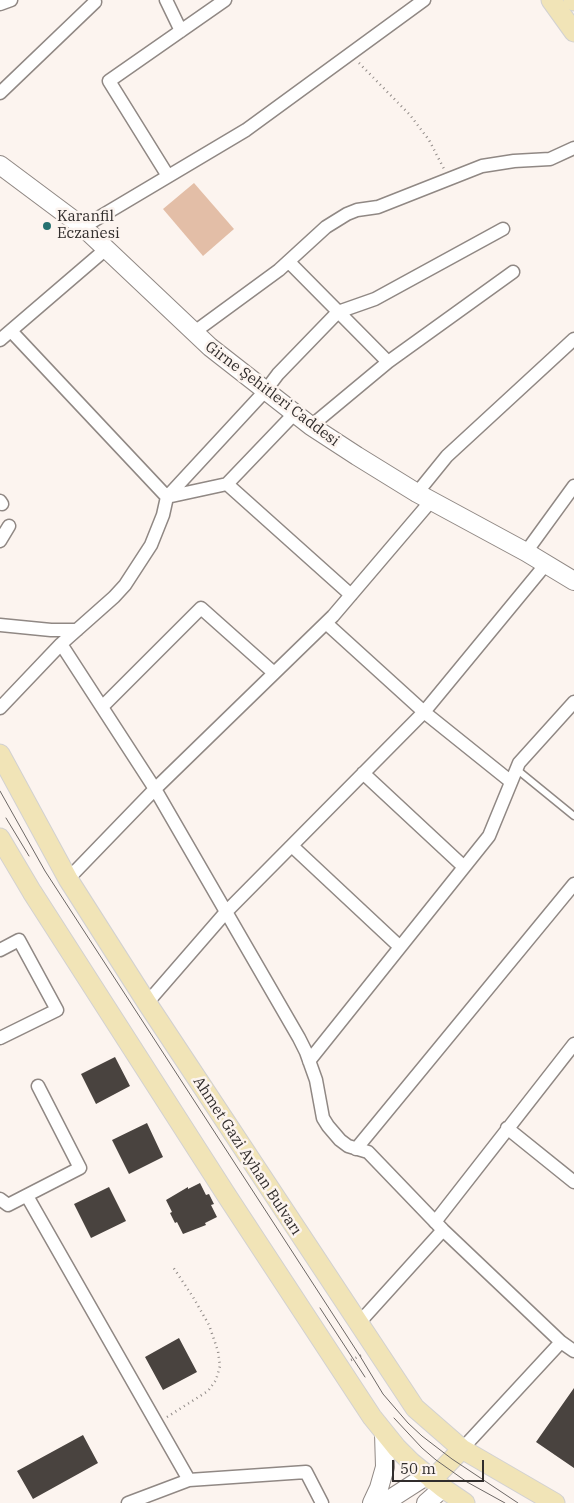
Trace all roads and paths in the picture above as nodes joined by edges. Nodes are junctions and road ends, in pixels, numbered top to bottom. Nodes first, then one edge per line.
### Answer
1 (11, 0) edge
2 (166, 0) edge
3 (225, 0) edge
4 (424, 0) edge
5 (551, 0) edge
6 (95, 2) dead end
7 (0, 4) edge
8 (181, 31) junction
9 (574, 32) edge
10 (350, 54) junction
11 (0, 93) edge
12 (574, 148) edge
13 (2, 169) edge
14 (168, 176) junction
15 (449, 179) junction
16 (83, 227) junction
17 (503, 229) dead end
18 (106, 249) junction
19 (289, 262) junction
20 (513, 272) dead end
21 (338, 312) junction
22 (11, 331) junction
23 (193, 333) junction
24 (574, 338) edge
25 (0, 340) edge
26 (388, 362) junction
27 (266, 390) junction
28 (295, 413) junction
29 (311, 426) junction
30 (227, 484) junction
31 (574, 486) edge
32 (424, 497) junction
33 (167, 498) junction
34 (9, 526) dead end
35 (0, 540) edge
36 (526, 552) junction
37 (546, 564) junction
38 (574, 581) edge
39 (351, 595) junction
40 (326, 623) junction
41 (0, 624) edge
42 (77, 630) junction
43 (61, 644) junction
44 (274, 673) junction
45 (574, 702) edge
46 (102, 707) junction
47 (0, 708) edge
48 (424, 712) junction
49 (0, 754) edge
50 (363, 773) junction
51 (512, 777) junction
52 (155, 790) junction
53 (574, 816) edge
54 (0, 838) edge
55 (292, 846) junction
56 (464, 867) junction
57 (68, 879) junction
58 (574, 884) edge
59 (226, 912) junction
60 (400, 947) junction
61 (0, 950) edge
62 (147, 1003) junction
63 (0, 1038) edge
64 (574, 1044) edge
65 (309, 1061) junction
66 (38, 1086) dead end
67 (507, 1128) junction
68 (356, 1149) junction
69 (574, 1182) edge
70 (27, 1196) junction
71 (0, 1200) edge
72 (439, 1226) junction
73 (173, 1268) dead end
74 (358, 1324) junction
75 (561, 1342) junction
76 (374, 1348) junction
77 (574, 1351) edge
78 (340, 1367) junction
79 (157, 1423) junction
80 (384, 1432) junction
81 (462, 1449) junction
82 (189, 1480) junction
83 (434, 1481) junction
84 (128, 1503) edge
85 (322, 1503) edge
86 (372, 1503) edge
87 (384, 1503) edge
88 (426, 1503) edge
89 (466, 1503) edge
90 (555, 1503) edge

1 - 7 street
2 - 8 street
3 - 8 street
4 - 10 street
5 - 9 main road
6 - 11 street
8 - 14 street
10 - 14 street
10 - 15 path
12 - 15 street
13 - 16 street, Girne Şehitleri Caddesi
14 - 16 street
15 - 19 street
16 - 18 street, Girne Şehitleri Caddesi
17 - 21 street
18 - 22 street
18 - 23 street, Girne Şehitleri Caddesi
19 - 21 street
19 - 23 street
20 - 26 street
21 - 26 street
21 - 27 street
22 - 25 street
22 - 33 street
23 - 27 street, Girne Şehitleri Caddesi
24 - 32 street
26 - 29 street
27 - 28 street, Girne Şehitleri Caddesi
27 - 33 street
28 - 29 street, Girne Şehitleri Caddesi
28 - 30 street
29 - 32 street, Girne Şehitleri Caddesi
30 - 33 street
30 - 39 street
31 - 36 street
32 - 36 street, Girne Şehitleri Caddesi
32 - 39 street
33 - 42 street
34 - 35 street
36 - 37 street, Girne Şehitleri Caddesi
37 - 38 street, Girne Şehitleri Caddesi
37 - 48 street
39 - 40 street
40 - 44 street
40 - 48 street
41 - 42 street
42 - 43 street
43 - 46 street
43 - 47 street
44 - 46 street
44 - 52 street
45 - 51 street
46 - 52 street
48 - 50 street
48 - 51 street
49 - 57 main road, Ahmet Gazi Ayhan Bulvarı
50 - 55 street
50 - 56 street
51 - 53 lane
51 - 56 street
52 - 57 street
52 - 59 street
54 - 78 main road
55 - 59 street
55 - 60 street
56 - 60 street
57 - 62 main road, Ahmet Gazi Ayhan Bulvarı
58 - 68 street
59 - 62 street
59 - 65 street
60 - 65 street
61 - 63 street
62 - 74 main road, Ahmet Gazi Ayhan Bulvarı
64 - 67 street
65 - 68 street
66 - 70 street
67 - 69 street
67 - 72 street
68 - 72 street
70 - 71 street
70 - 79 street
72 - 74 street
72 - 75 street
73 - 79 path
74 - 76 main road, Ahmet Gazi Ayhan Bulvarı
75 - 77 street
75 - 81 street
76 - 78 path
76 - 81 main road, Ahmet Gazi Ayhan Bulvarı
78 - 80 main road
79 - 82 street
80 - 83 main road
80 - 86 street
81 - 83 main road
81 - 90 main road, Ahmet Gazi Ayhan Bulvarı
82 - 84 street
82 - 85 street
83 - 87 street
83 - 88 street
83 - 89 main road

